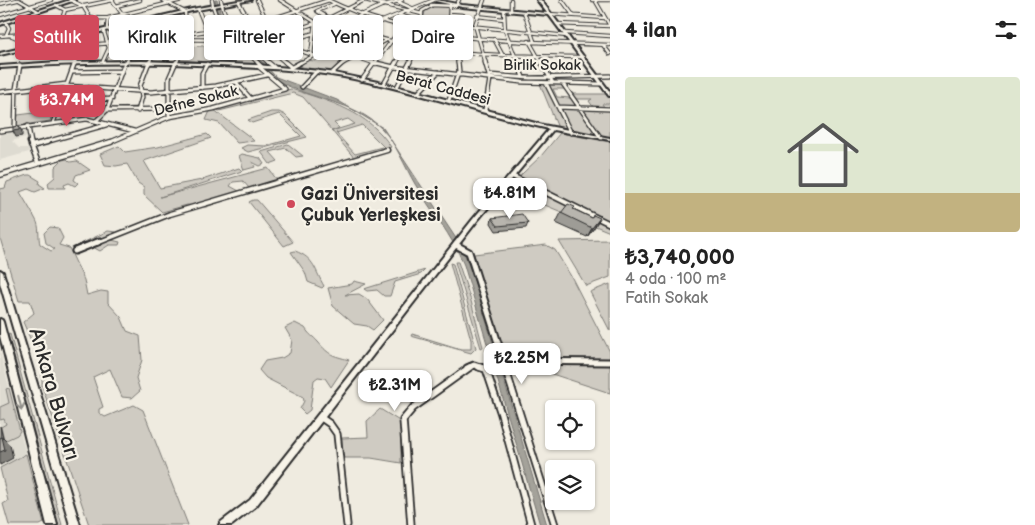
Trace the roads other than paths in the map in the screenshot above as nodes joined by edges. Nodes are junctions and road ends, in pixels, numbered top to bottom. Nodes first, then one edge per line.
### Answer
1 (18, 0) edge
2 (51, 0) edge
3 (71, 0) edge
4 (113, 0) edge
5 (140, 0) edge
6 (162, 0) edge
7 (182, 0) edge
8 (212, 0) edge
9 (221, 0) edge
10 (249, 0) edge
11 (257, 0) edge
12 (280, 0) edge
13 (308, 0) edge
14 (329, 0) edge
15 (367, 0) edge
16 (393, 0) edge
17 (402, 0) edge
18 (459, 0) edge
19 (484, 0) edge
20 (511, 0) edge
21 (539, 0) edge
22 (562, 0) edge
23 (594, 0) edge
24 (610, 0) edge
25 (433, 1) edge
26 (238, 2) junction
27 (396, 2) junction
28 (0, 4) edge
29 (170, 4) junction
30 (316, 4) junction
31 (334, 4) junction
32 (56, 5) junction
33 (221, 5) junction
34 (385, 5) junction
35 (450, 5) junction
36 (29, 6) junction
37 (83, 6) junction
38 (116, 6) junction
39 (212, 6) junction
40 (456, 6) junction
41 (480, 8) junction
42 (198, 9) junction
43 (414, 9) junction
44 (65, 10) junction
45 (298, 10) junction
46 (344, 10) junction
47 (504, 10) junction
48 (38, 11) junction
49 (409, 11) junction
50 (511, 11) junction
51 (185, 12) junction
52 (524, 12) junction
53 (0, 14) edge
54 (29, 14) joint
55 (422, 14) joint
56 (450, 14) joint
57 (549, 14) junction
58 (63, 15) edge
59 (88, 15) edge
60 (123, 15) joint
61 (173, 15) edge
62 (185, 15) edge
63 (218, 15) edge
64 (224, 15) edge
65 (246, 15) edge
66 (264, 15) edge
67 (280, 15) edge
68 (323, 15) edge
69 (333, 15) edge
70 (361, 15) joint
71 (397, 15) edge
72 (462, 15) dead end
73 (572, 15) junction
74 (477, 16) junction
75 (99, 18) edge
76 (108, 18) joint
77 (605, 18) junction
78 (504, 19) junction
79 (313, 21) edge
80 (6, 22) junction
81 (0, 24) edge
82 (557, 24) junction
83 (610, 26) edge
84 (475, 27) junction
85 (109, 30) edge
86 (505, 30) junction
87 (109, 31) edge
88 (104, 32) junction
89 (532, 32) junction
90 (99, 33) edge
91 (194, 33) edge
92 (8, 34) junction
93 (15, 34) edge
94 (566, 34) junction
95 (0, 36) edge
96 (610, 36) edge
97 (15, 37) edge
98 (473, 37) edge
99 (479, 38) junction
100 (494, 39) junction
101 (385, 40) edge
102 (509, 40) junction
103 (529, 41) junction
104 (534, 41) junction
105 (108, 42) junction
106 (392, 42) joint
107 (99, 43) edge
108 (572, 43) junction
109 (313, 44) edge
110 (603, 45) junction
111 (610, 45) edge
112 (15, 50) edge
113 (108, 52) joint
114 (303, 52) edge
115 (473, 53) edge
116 (0, 54) edge
117 (482, 54) junction
118 (502, 54) junction
119 (610, 54) edge
120 (312, 55) junction
121 (514, 55) junction
122 (537, 56) junction
123 (583, 57) junction
124 (254, 60) edge
125 (265, 60) edge
126 (283, 60) edge
127 (350, 60) edge
128 (366, 60) edge
129 (398, 60) edge
130 (410, 60) edge
131 (457, 60) edge
132 (76, 61) junction
133 (103, 61) junction
134 (126, 62) junction
135 (150, 62) junction
136 (174, 62) junction
137 (375, 63) junction
138 (208, 64) junction
139 (20, 65) junction
140 (0, 67) edge
141 (260, 67) junction
142 (272, 67) junction
143 (291, 67) junction
144 (394, 67) junction
145 (406, 68) junction
146 (122, 70) junction
147 (72, 72) junction
148 (317, 72) junction
149 (438, 72) junction
150 (331, 74) junction
151 (458, 74) junction
152 (267, 75) junction
153 (596, 76) junction
154 (610, 76) edge
155 (489, 77) junction
156 (523, 77) junction
157 (548, 77) junction
158 (362, 80) junction
159 (236, 82) junction
160 (546, 83) junction
161 (553, 83) junction
162 (384, 84) junction
163 (563, 84) junction
164 (600, 84) junction
165 (66, 85) junction
166 (302, 87) dead end
167 (397, 87) junction
168 (202, 88) junction
169 (16, 89) junction
170 (116, 89) junction
171 (140, 91) junction
172 (168, 91) junction
173 (0, 92) edge
174 (419, 92) junction
175 (610, 93) edge
176 (112, 99) junction
177 (251, 99) junction
178 (60, 100) junction
179 (449, 100) junction
180 (558, 107) junction
181 (580, 108) junction
182 (168, 109) junction
183 (610, 109) edge
184 (107, 110) junction
185 (485, 110) junction
186 (138, 111) junction
187 (169, 117) junction
188 (96, 121) junction
189 (53, 123) junction
190 (108, 124) junction
191 (28, 126) junction
192 (15, 128) junction
193 (552, 128) junction
194 (0, 130) edge
195 (135, 131) junction
196 (571, 133) junction
197 (601, 138) junction
198 (610, 139) edge
199 (31, 146) junction
200 (388, 150) dead end
201 (38, 163) junction
202 (0, 175) edge
203 (512, 176) junction
204 (610, 224) edge
205 (458, 242) junction
206 (75, 251) dead end
207 (0, 272) edge
208 (0, 322) edge
209 (504, 361) junction
210 (610, 362) edge
211 (320, 417) junction
212 (52, 525) edge
213 (75, 525) edge
214 (224, 525) edge
215 (346, 525) edge
216 (411, 525) edge
217 (531, 525) edge
218 (555, 525) edge

1 - 28 street
1 - 36 street
2 - 36 street
3 - 32 street
3 - 37 street
4 - 37 street
4 - 38 street
5 - 38 street
6 - 29 street
7 - 29 street
8 - 39 street
9 - 33 street
10 - 26 main road
11 - 66 street
12 - 45 street
13 - 30 street
14 - 30 street
14 - 31 street
15 - 34 street
15 - 46 street
16 - 27 street
17 - 27 street
18 - 40 street
19 - 41 street
20 - 50 street
21 - 57 street
22 - 73 street
23 - 24 street
23 - 77 street
25 - 35 street
25 - 40 street
25 - 43 street
25 - 55 street
26 - 33 main road
26 - 65 street
27 - 34 street
27 - 43 street
29 - 51 street
29 - 60 street
30 - 45 street
31 - 46 street
31 - 68 street
32 - 44 street
32 - 48 street
33 - 39 street
33 - 64 street
34 - 49 street
34 - 70 street
35 - 40 street
35 - 56 street
36 - 48 street
36 - 53 street
37 - 44 street
37 - 59 street
38 - 60 street
39 - 42 street
39 - 63 street
40 - 41 street
41 - 47 street
41 - 74 street
42 - 51 street
42 - 91 street
43 - 49 street
44 - 58 street
45 - 67 street
45 - 79 street
46 - 69 street
46 - 70 street
47 - 50 street
47 - 78 street
48 - 54 street
49 - 55 street
49 - 71 street
50 - 52 street
51 - 61 street
51 - 62 street
52 - 57 street
52 - 89 street
54 - 80 street
56 - 72 street
57 - 73 street
57 - 82 street
73 - 77 street
74 - 78 street
74 - 84 street
75 - 76 street
76 - 85 street
77 - 83 street
78 - 86 street
80 - 81 street
80 - 92 street
82 - 83 street
82 - 94 street
84 - 86 street
84 - 99 street
86 - 89 street
86 - 102 street
87 - 88 street
88 - 90 street
88 - 105 street
89 - 94 street
89 - 104 street
92 - 93 street
92 - 95 street
92 - 97 street
94 - 96 street
94 - 108 street
98 - 99 street
99 - 100 street
99 - 117 street
100 - 102 street
100 - 118 street
101 - 106 street
102 - 103 street
102 - 121 street
103 - 104 street
103 - 122 street
104 - 108 street
105 - 107 street
105 - 113 street
106 - 137 street
108 - 110 street
108 - 123 street
109 - 120 street
110 - 111 street
110 - 119 street
112 - 116 street
113 - 133 street
114 - 120 street
115 - 117 street
117 - 118 street
117 - 155 street
118 - 121 street
120 - 143 street
121 - 122 street
121 - 156 street
122 - 123 street
122 - 157 street
123 - 153 street
124 - 141 street
125 - 142 street
126 - 143 street
127 - 150 street
128 - 137 street
129 - 144 street
130 - 145 street
131 - 151 street
132 - 133 street
132 - 139 street
132 - 147 street
133 - 134 street
134 - 135 street
134 - 146 street
135 - 136 street
135 - 171 street
136 - 138 street
136 - 172 street
137 - 144 street
137 - 158 street
138 - 141 street
138 - 168 street
139 - 140 street
139 - 169 street
141 - 142 street, Berat Caddesi
141 - 152 street
142 - 143 street, Berat Caddesi
143 - 148 street, Berat Caddesi
144 - 145 street
144 - 162 street
145 - 149 street
145 - 167 street
146 - 147 street
146 - 170 street
147 - 165 street
148 - 150 street, Berat Caddesi
148 - 166 street
149 - 151 street
149 - 174 street
150 - 158 street, Berat Caddesi
151 - 155 street
151 - 179 street
152 - 159 street
152 - 177 street, Defne Sokak
153 - 154 street, Birlik Sokak
153 - 157 street, Birlik Sokak
153 - 164 street
155 - 156 street, Birlik Sokak
155 - 160 street
155 - 185 street
156 - 157 street, Birlik Sokak
157 - 161 street
158 - 162 street, Berat Caddesi
159 - 168 street
159 - 177 street
160 - 161 street
160 - 180 street
161 - 163 street
162 - 167 street, Berat Caddesi
163 - 164 street
163 - 181 street
164 - 175 street
165 - 169 street
165 - 170 street
165 - 178 street
167 - 174 street, Berat Caddesi
168 - 172 street
169 - 173 street
169 - 192 street
170 - 171 street
170 - 176 street
171 - 172 street
171 - 186 street
172 - 182 street
174 - 179 street, Berat Caddesi
176 - 178 street
176 - 184 street
177 - 187 street, Defne Sokak
178 - 189 street
179 - 185 street, Berat Caddesi
180 - 181 street
180 - 196 street
181 - 183 street
181 - 197 street
182 - 186 street
182 - 187 street
184 - 186 street
184 - 188 street
185 - 193 street, Berat Caddesi
187 - 195 street, Defne Sokak
188 - 189 street
188 - 190 street
189 - 191 street
190 - 195 street
190 - 199 street
191 - 192 street
191 - 199 street
192 - 194 street
193 - 196 street, Berat Caddesi
193 - 203 street
195 - 201 street, Defne Sokak
196 - 197 street, Berat Caddesi
197 - 198 street, Berat Caddesi
199 - 201 street
200 - 206 street
201 - 202 street, Defne Sokak
203 - 204 street
203 - 205 street
205 - 209 street
205 - 211 street
207 - 213 street, Ankara Bulvarı
208 -> 212 street, Ankara Bulvarı
209 - 210 street
209 - 218 street
211 - 214 street
211 - 215 street
216 - 217 street

